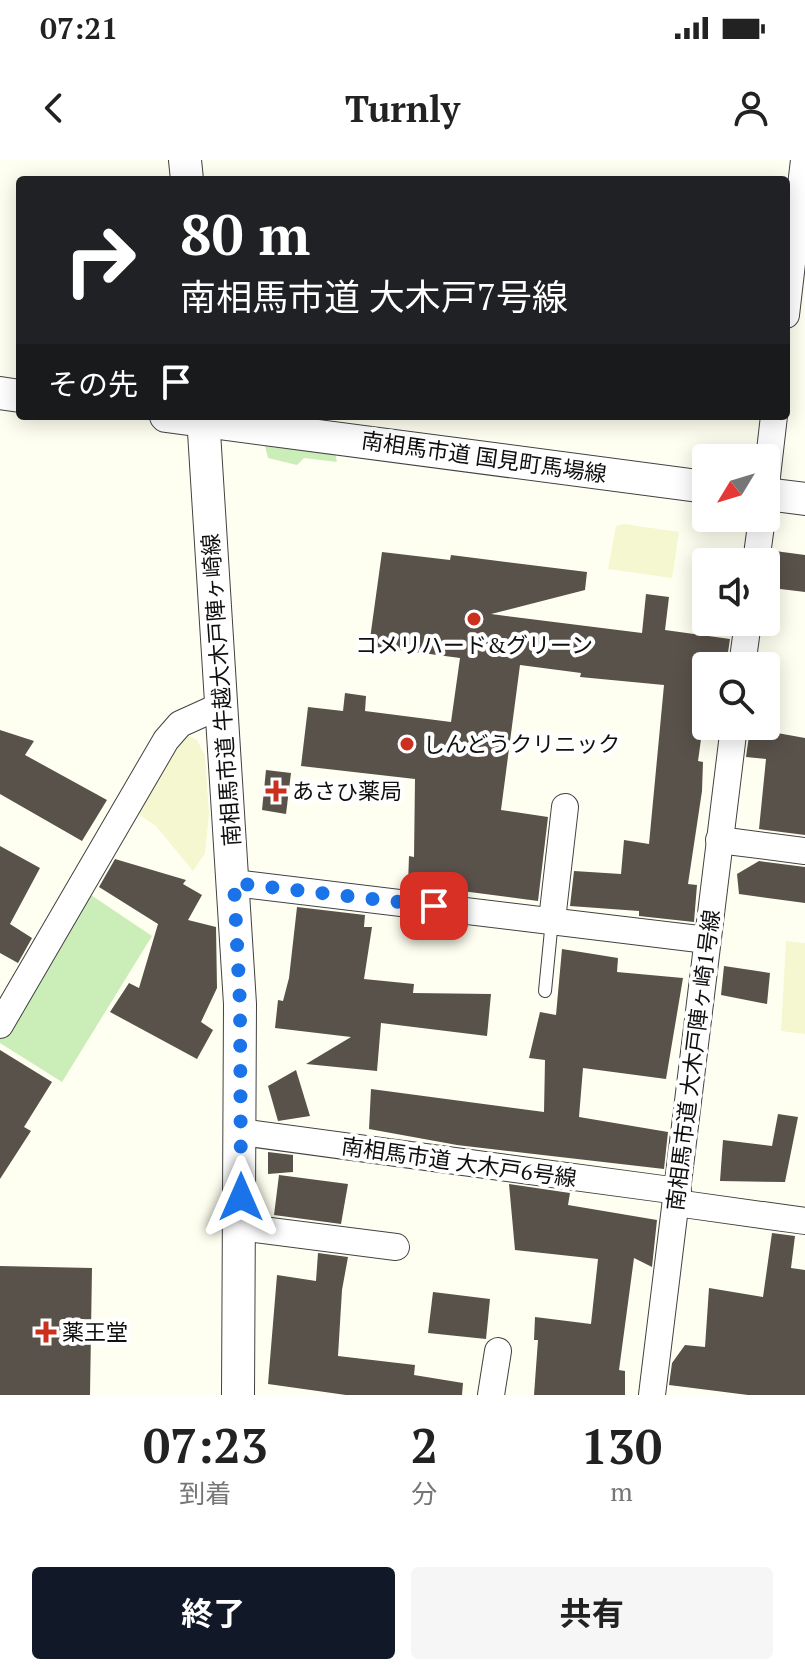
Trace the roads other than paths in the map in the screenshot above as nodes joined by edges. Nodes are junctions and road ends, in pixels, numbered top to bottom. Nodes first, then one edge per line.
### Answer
1 (804, 160) edge
2 (798, 266) edge
3 (790, 299) edge
4 (203, 420) edge
5 (218, 420) edge
6 (774, 420) edge
7 (771, 444) edge
8 (692, 485) edge
9 (780, 496) edge
10 (805, 499) edge
11 (222, 705) junction
12 (732, 740) edge
13 (565, 807) dead end
14 (719, 840) junction
15 (805, 851) edge
16 (234, 883) junction
17 (552, 920) junction
18 (707, 940) junction
19 (545, 991) dead end
20 (0, 1025) edge
21 (241, 1132) junction
22 (677, 1197) junction
23 (805, 1221) edge
24 (240, 1227) junction
25 (396, 1247) dead end
26 (498, 1351) dead end
27 (238, 1395) edge
28 (491, 1395) edge
29 (652, 1395) edge

1 - 2 street
2 - 3 street
4 - 11 street, 南相馬市道 牛越大木戸陣ヶ崎線
5 - 8 street, 南相馬市道 国見町馬場線
6 - 7 street
9 - 10 street
11 - 16 street, 南相馬市道 牛越大木戸陣ヶ崎線
11 - 20 street
12 - 14 street, 南相馬市道 大木戸陣ヶ崎1号線
13 - 17 street
14 - 15 street
14 - 18 street, 南相馬市道 大木戸陣ヶ崎1号線
16 - 17 street
16 - 21 street, 南相馬市道 牛越大木戸陣ヶ崎線
17 - 18 street
17 - 19 lane
18 - 22 street, 南相馬市道 大木戸陣ヶ崎1号線
21 - 22 street, 南相馬市道 大木戸6号線
21 - 24 street, 南相馬市道 牛越大木戸陣ヶ崎線
22 - 23 street, 南相馬市道 大木戸6号線
22 - 29 street, 南相馬市道 大木戸陣ヶ崎1号線
24 - 25 street
24 - 27 street, 南相馬市道 牛越大木戸陣ヶ崎線
26 - 28 street

